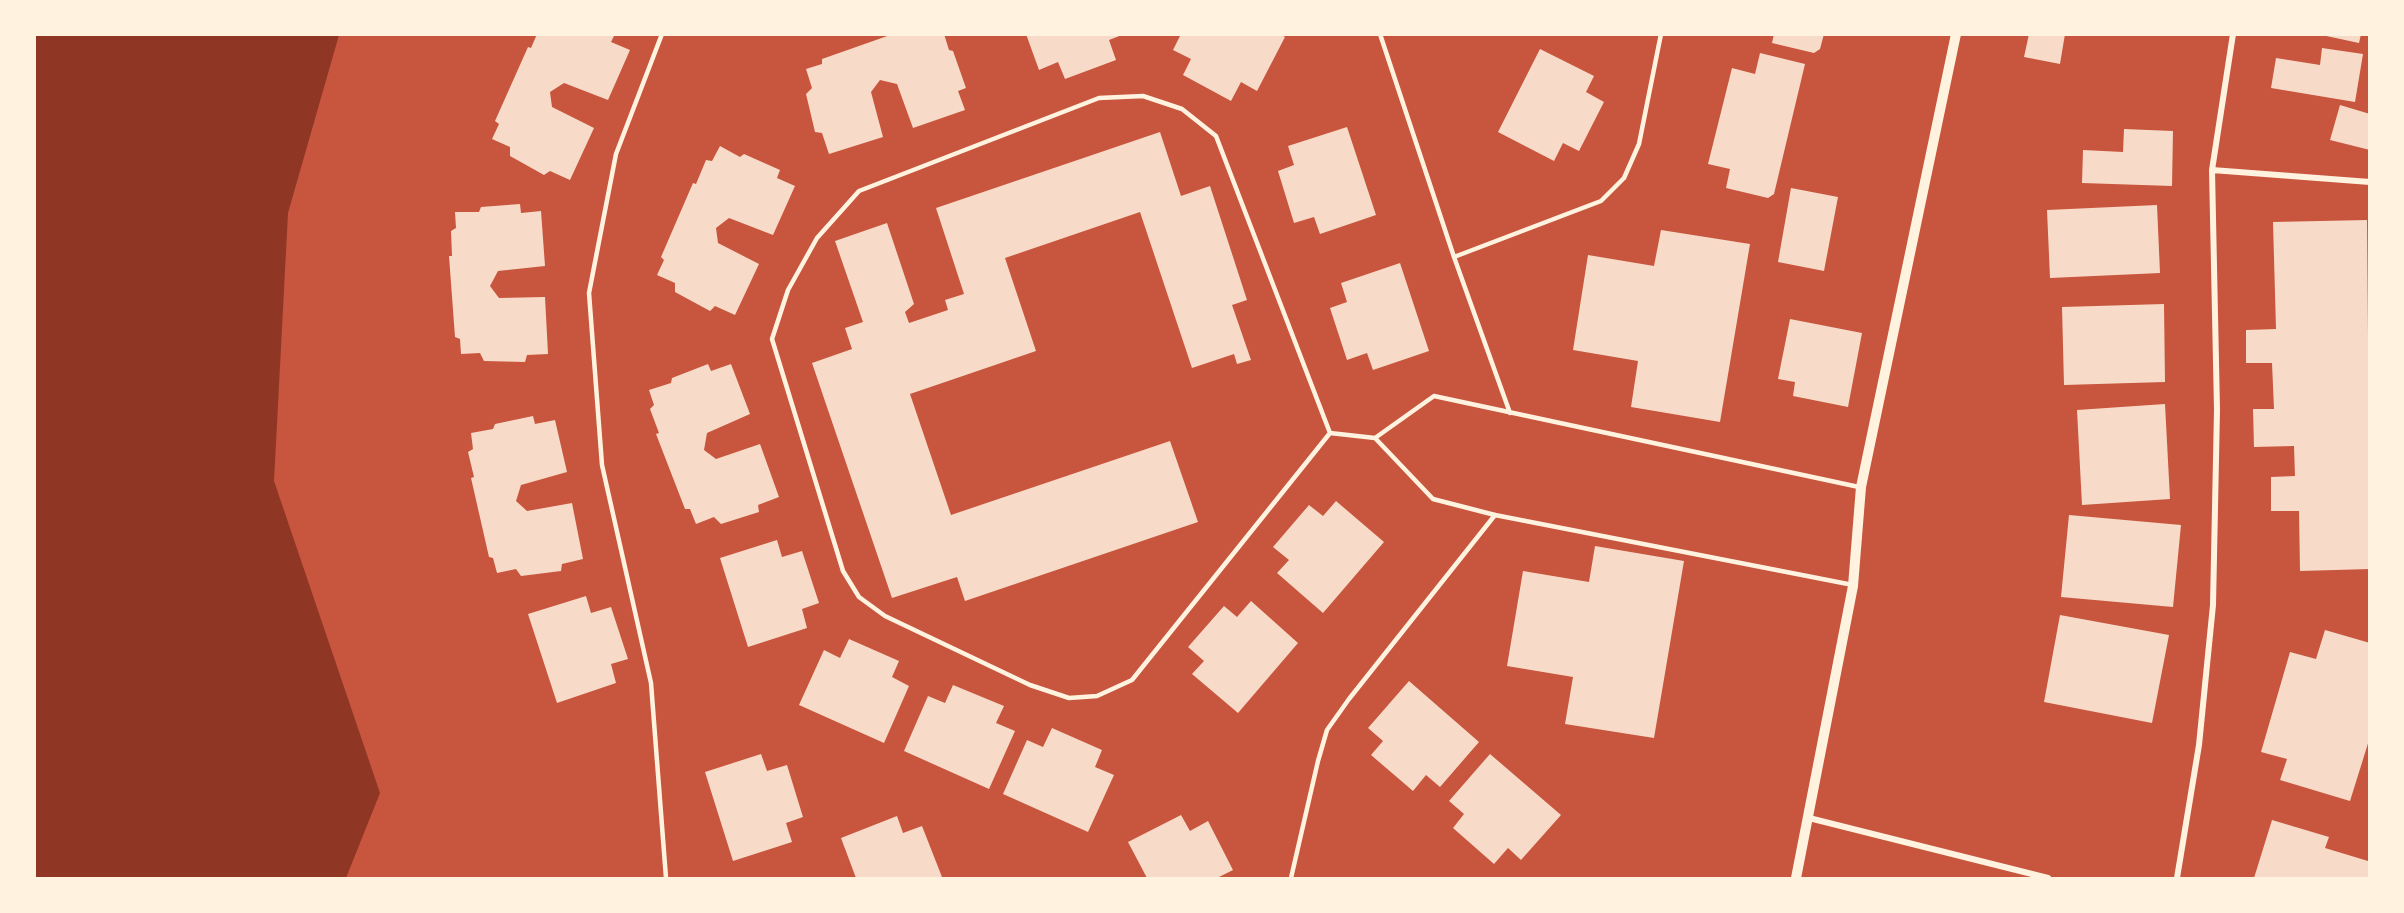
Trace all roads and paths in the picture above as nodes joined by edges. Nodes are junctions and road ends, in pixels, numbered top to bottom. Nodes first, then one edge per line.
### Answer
1 (662, 34) edge
2 (1380, 34) edge
3 (1661, 34) edge
4 (1956, 34) edge
5 (2233, 34) edge
6 (2212, 170) junction
7 (2370, 182) edge
8 (1454, 257) junction
9 (1510, 413) junction
10 (1330, 434) junction
11 (1375, 438) junction
12 (1861, 488) junction
13 (1495, 515) junction
14 (1853, 585) junction
15 (1809, 818) junction
16 (666, 879) edge
17 (1291, 879) edge
18 (1796, 879) edge
19 (2048, 879) edge
20 (2177, 879) edge

1 - 16 lane
2 - 8 lane
3 - 8 lane
4 - 12 street
5 - 6 street
6 - 7 street
6 - 20 street
8 - 9 lane
9 - 11 lane
9 - 12 lane
10 - 10 lane
10 - 11 lane
11 - 13 lane
12 - 14 street
13 - 14 lane
13 - 17 lane
14 - 15 street
15 - 18 street
15 - 19 street

